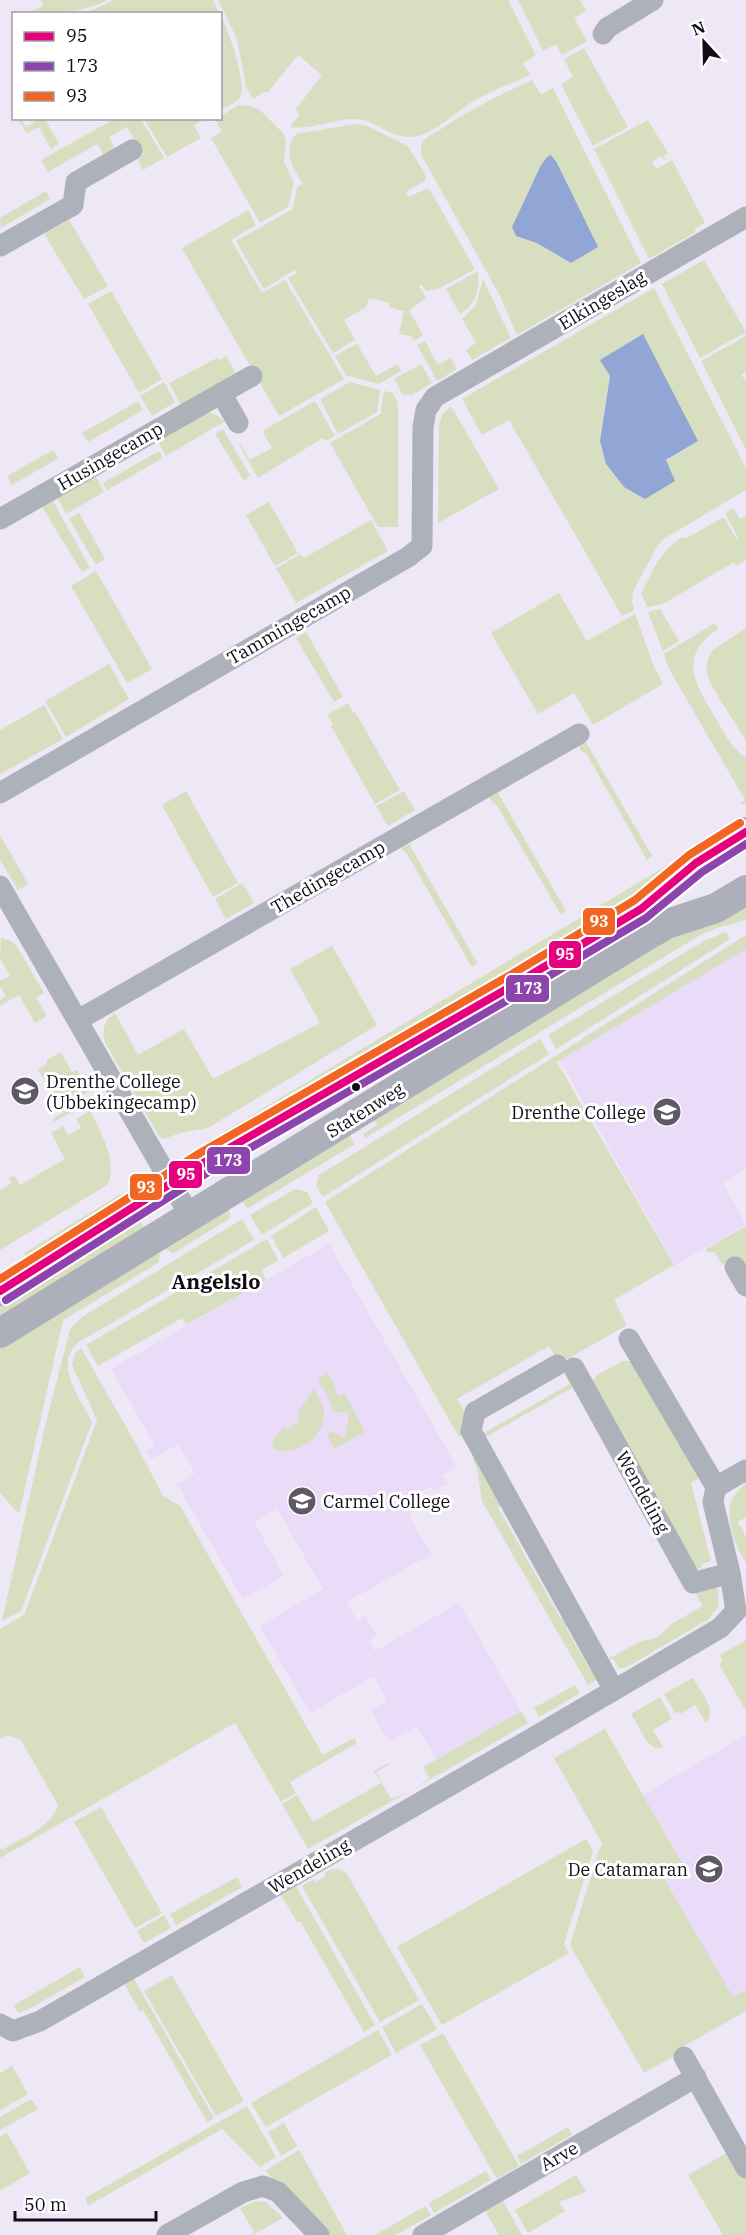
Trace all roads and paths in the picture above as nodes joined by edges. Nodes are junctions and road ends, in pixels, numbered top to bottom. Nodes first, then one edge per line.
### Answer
1 (653, 0) edge
2 (603, 34) dead end
3 (132, 150) dead end
4 (746, 217) edge
5 (0, 246) edge
6 (252, 376) dead end
7 (459, 382) joint
8 (221, 393) junction
9 (238, 423) dead end
10 (0, 519) edge
11 (579, 734) dead end
12 (0, 793) edge
13 (746, 832) edge
14 (710, 854) junction
15 (0, 886) edge
16 (741, 893) edge
17 (7, 915) edge
18 (78, 1020) junction
19 (171, 1183) junction
20 (190, 1216) junction
21 (735, 1267) dead end
22 (746, 1286) edge
23 (0, 1291) edge
24 (0, 1333) edge
25 (629, 1339) dead end
26 (746, 1470) edge
27 (716, 1487) junction
28 (730, 1573) junction
29 (615, 1690) junction
30 (0, 2024) edge
31 (684, 2057) dead end
32 (696, 2077) junction
33 (746, 2168) edge
34 (167, 2235) edge
35 (320, 2235) edge
36 (423, 2235) edge

1 - 2 street
3 - 5 street
4 - 7 street, Elkingeslag
6 - 8 street, Husingecamp
7 - 12 street, Tammingecamp
8 - 9 street
8 - 10 street, Husingecamp
11 - 18 street, Thedingecamp
13 - 14 street, Statenweg
14 - 16 street, Statenweg
14 - 19 street, Statenweg
15 - 17 street
16 - 20 street, Statenweg
17 - 18 street
18 - 19 street
19 - 20 street
19 - 23 street, Statenweg
20 - 24 street, Statenweg
21 - 22 street
25 - 27 street, Wendeling
26 - 27 street
27 - 28 street, Wendeling
28 - 29 street, Wendeling
28 - 29 street, Wendeling
29 - 30 street, Wendeling
31 - 32 street
32 - 33 street
32 - 36 street, Arve
34 - 35 street

